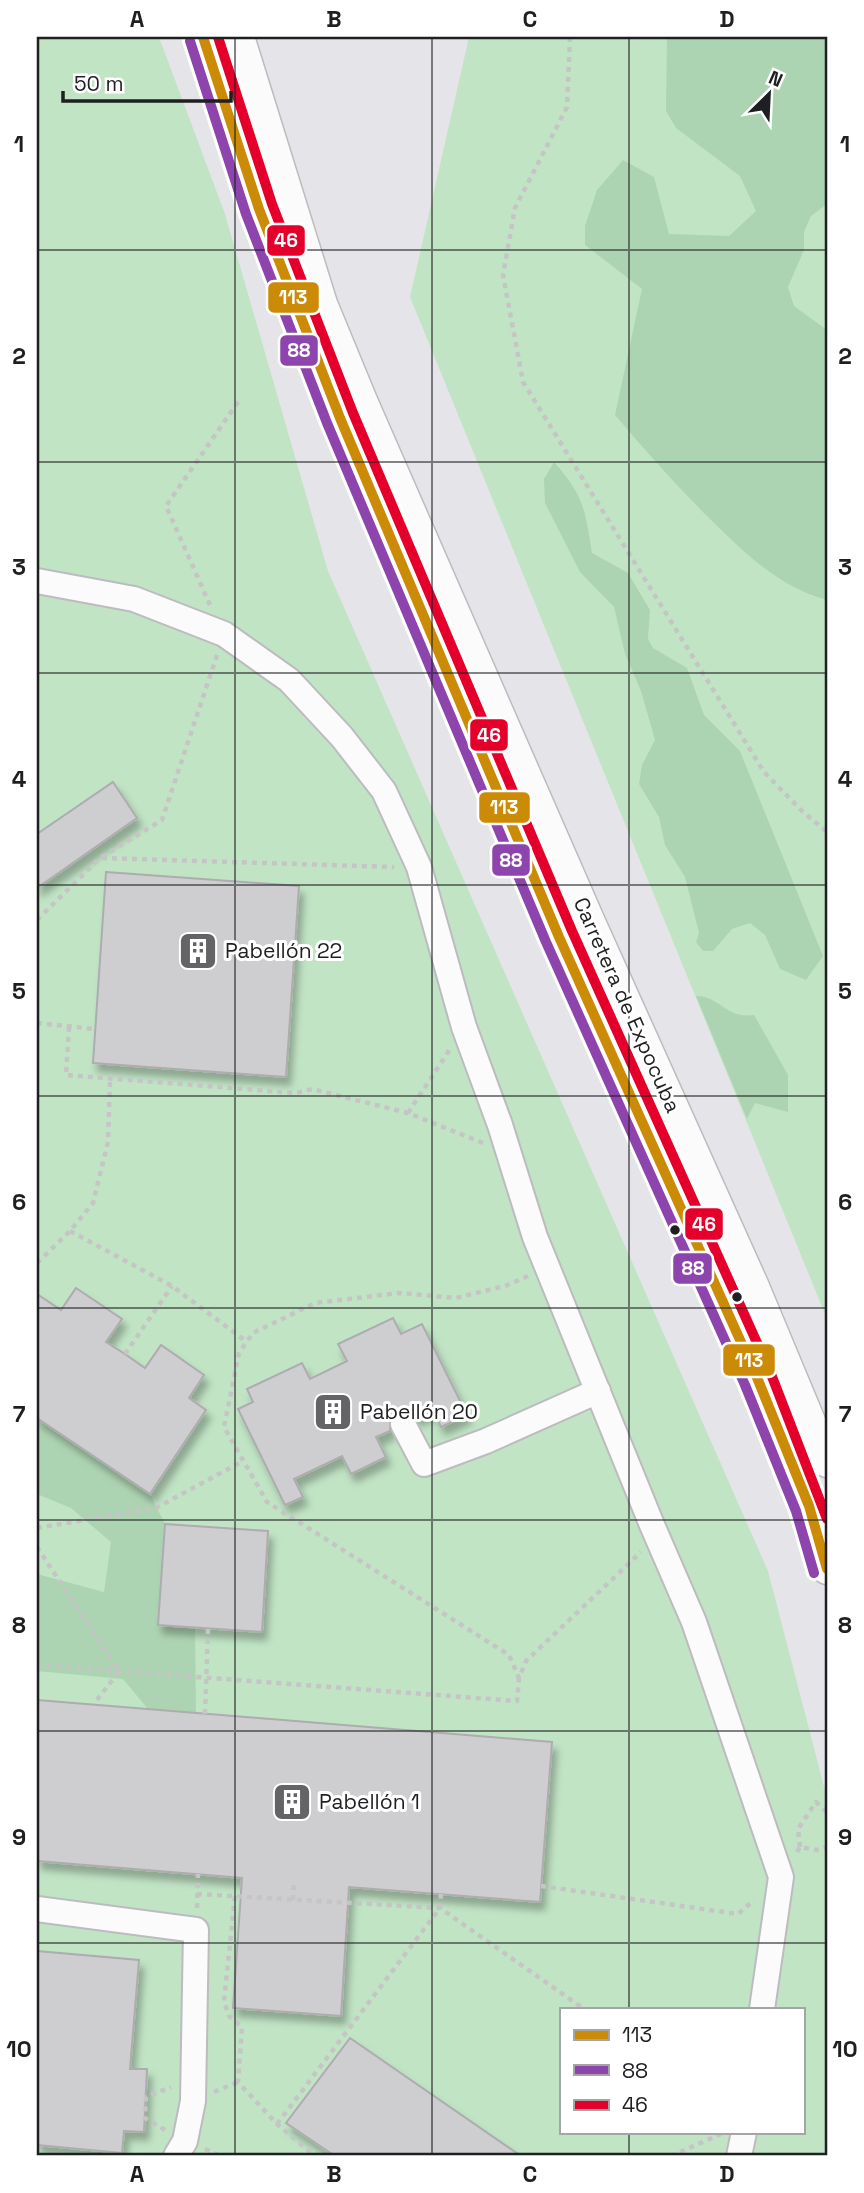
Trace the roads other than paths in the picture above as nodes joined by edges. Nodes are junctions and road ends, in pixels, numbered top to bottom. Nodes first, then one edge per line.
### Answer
1 (203, 37) edge
2 (239, 37) edge
3 (37, 581) edge
4 (598, 1391) junction
5 (403, 1424) dead end
6 (827, 1462) edge
7 (827, 1569) edge
8 (37, 1909) edge
9 (762, 2008) edge
10 (744, 2134) edge
11 (176, 2156) edge
12 (739, 2156) edge

1 - 7 main road, Carretera de Expocuba
2 - 6 main road, Carretera de Expocuba
3 - 4 lane
4 - 5 lane
4 - 9 lane
8 - 11 lane
10 - 12 lane

